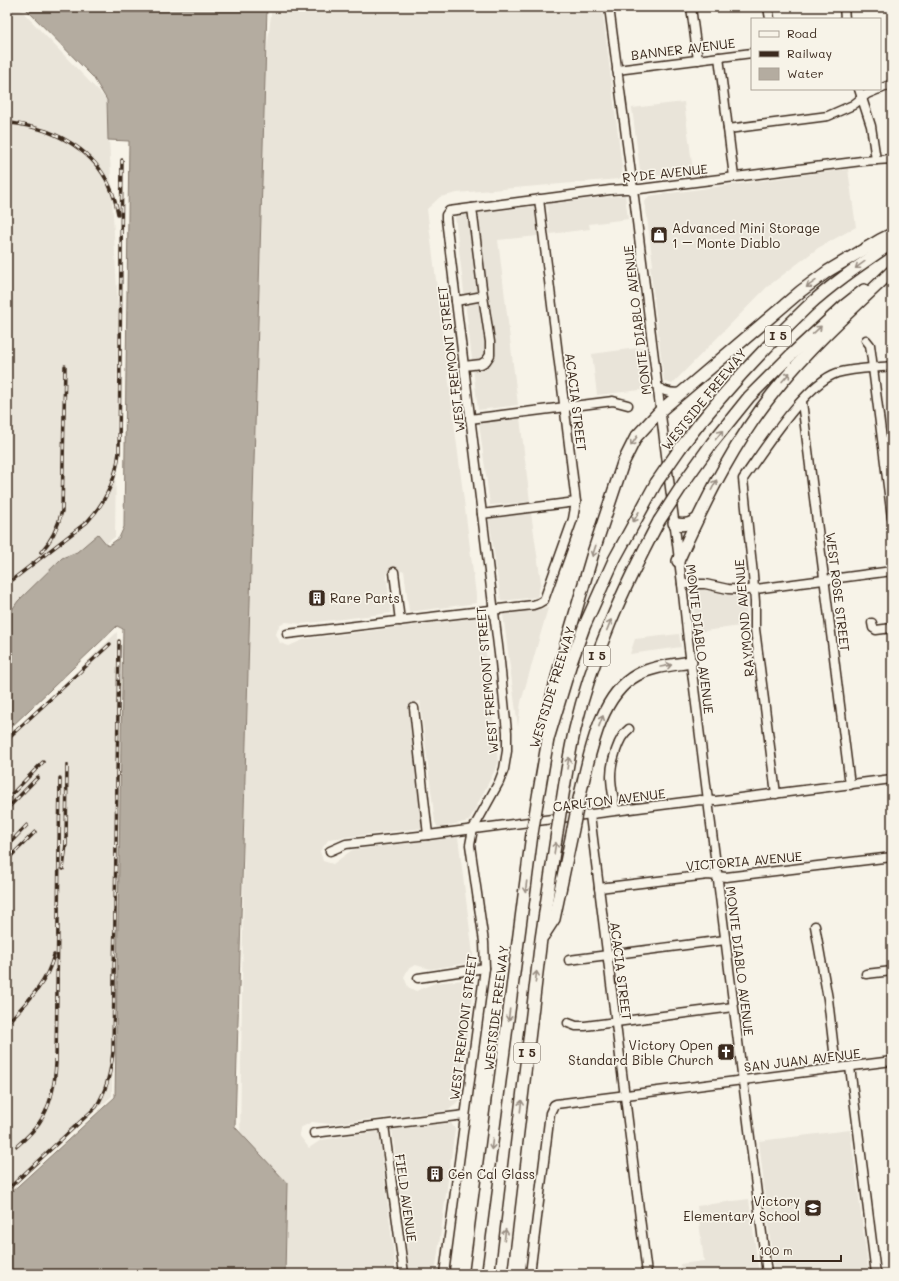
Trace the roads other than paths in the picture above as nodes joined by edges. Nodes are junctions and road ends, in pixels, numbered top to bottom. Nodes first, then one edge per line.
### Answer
1 (609, 7) edge
2 (691, 7) edge
3 (768, 7) edge
4 (844, 7) edge
5 (770, 18) edge
6 (845, 18) edge
7 (751, 53) edge
8 (719, 57) junction
9 (698, 60) junction
10 (617, 70) junction
11 (892, 84) edge
12 (881, 88) edge
13 (859, 90) edge
14 (876, 90) edge
15 (862, 99) junction
16 (728, 129) junction
17 (892, 159) edge
18 (876, 160) junction
19 (734, 177) junction
20 (633, 189) junction
21 (539, 199) junction
22 (472, 208) junction
23 (446, 219) joint
24 (892, 234) edge
25 (892, 243) edge
26 (892, 271) edge
27 (483, 296) junction
28 (456, 301) junction
29 (866, 340) dead end
30 (464, 366) junction
31 (892, 366) edge
32 (873, 368) junction
33 (657, 386) junction
34 (682, 392) junction
35 (802, 402) junction
36 (628, 405) dead end
37 (565, 406) junction
38 (660, 411) junction
39 (470, 419) junction
40 (576, 502) junction
41 (482, 514) junction
42 (892, 518) edge
43 (696, 520) junction
44 (674, 524) junction
45 (678, 561) junction
46 (892, 570) edge
47 (394, 572) dead end
48 (824, 579) junction
49 (682, 584) junction
50 (754, 588) junction
51 (494, 609) junction
52 (400, 621) junction
53 (872, 623) dead end
54 (892, 628) edge
55 (287, 634) dead end
56 (691, 662) junction
57 (414, 708) dead end
58 (629, 729) dead end
59 (548, 739) junction
60 (892, 779) edge
61 (850, 785) junction
62 (776, 794) junction
63 (708, 800) junction
64 (615, 810) junction
65 (590, 814) junction
66 (473, 829) junction
67 (428, 835) junction
68 (330, 851) dead end
69 (892, 857) edge
70 (717, 876) junction
71 (598, 888) junction
72 (815, 926) dead end
73 (541, 940) junction
74 (725, 940) junction
75 (607, 955) junction
76 (568, 960) dead end
77 (485, 968) junction
78 (892, 971) edge
79 (866, 974) dead end
80 (418, 978) dead end
81 (733, 1007) junction
82 (615, 1022) junction
83 (568, 1023) dead end
84 (892, 1061) edge
85 (850, 1067) junction
86 (836, 1068) junction
87 (742, 1080) junction
88 (624, 1095) junction
89 (465, 1115) junction
90 (384, 1125) junction
91 (314, 1132) dead end
92 (404, 1274) edge
93 (444, 1274) edge
94 (475, 1274) edge
95 (501, 1274) edge
96 (530, 1274) edge
97 (647, 1274) edge
98 (767, 1274) edge
99 (876, 1274) edge

1 - 10 street, MONTE DIABLO AVENUE
2 - 9 street
3 - 5 street
4 - 6 street
7 - 8 street, BANNER AVENUE
8 - 9 street, BANNER AVENUE
8 - 16 street
9 - 10 street, BANNER AVENUE
10 - 20 street, MONTE DIABLO AVENUE
11 - 12 street
13 - 15 street
14 - 15 street
15 - 16 street
15 - 18 street
16 - 19 street
17 - 18 street, RYDE AVENUE
18 - 19 street, RYDE AVENUE
19 - 20 street, RYDE AVENUE
20 - 21 street, RYDE AVENUE
20 - 33 street, MONTE DIABLO AVENUE
21 - 22 street, RYDE AVENUE
21 - 37 street, ACACIA STREET
22 - 23 street, RYDE AVENUE
22 - 27 street
23 - 28 street, WEST FREMONT STREET
24 -> 34 highway
25 -> 59 highway, WESTSIDE FREEWAY / I 5, bridge
43 -> 26 highway
73 -> 26 highway, I 5, bridge
27 - 28 street
27 - 30 street
28 - 30 street, WEST FREMONT STREET
29 - 32 street
30 - 39 street, WEST FREMONT STREET
31 - 32 street, RAYMOND AVENUE
32 - 35 street, RAYMOND AVENUE
32 - 42 street
33 - 34 street
33 - 38 street, MONTE DIABLO AVENUE
34 - 38 highway
35 - 48 street, WEST ROSE STREET
35 - 50 street, RAYMOND AVENUE
36 - 37 street
37 - 39 street
37 - 40 street, ACACIA STREET
38 - 44 street, MONTE DIABLO AVENUE
38 -> 59 highway
39 - 41 street, WEST FREMONT STREET
40 - 41 street
40 - 51 street, ACACIA STREET
41 - 51 street, WEST FREMONT STREET
43 - 44 highway
43 - 45 highway
44 - 45 street, MONTE DIABLO AVENUE
45 - 49 street, MONTE DIABLO AVENUE
46 - 48 street
47 - 52 street
48 - 50 street
48 - 61 street, WEST ROSE STREET
49 - 50 street
49 - 56 street, MONTE DIABLO AVENUE
50 - 62 street, RAYMOND AVENUE
51 - 52 street
51 - 66 street, WEST FREMONT STREET
52 - 55 street
53 - 54 street
56 - 63 street, MONTE DIABLO AVENUE
73 -> 56 highway, bridge
57 - 67 street
58 - 64 street
59 -> 94 highway, WESTSIDE FREEWAY / I 5, bridge
60 - 61 street, CARLTON AVENUE
61 - 62 street, CARLTON AVENUE
62 - 63 street, CARLTON AVENUE
63 - 64 street, CARLTON AVENUE
63 - 70 street, MONTE DIABLO AVENUE
64 - 65 street, CARLTON AVENUE
65 - 66 street, CARLTON AVENUE
65 - 71 street, ACACIA STREET
66 - 67 street, CARLTON AVENUE
66 - 77 street, WEST FREMONT STREET
67 - 68 street, CARLTON AVENUE
69 - 70 street, VICTORIA AVENUE
70 - 71 street, VICTORIA AVENUE
70 - 74 street, MONTE DIABLO AVENUE
71 - 75 street, ACACIA STREET
72 - 86 street
95 -> 73 highway, I 5
74 - 75 street
74 - 81 street, MONTE DIABLO AVENUE
75 - 76 street
75 - 82 street, ACACIA STREET
77 - 80 street
77 - 89 street, WEST FREMONT STREET
78 - 79 street
81 - 82 street
81 - 87 street, MONTE DIABLO AVENUE
82 - 83 street
82 - 88 street, ACACIA STREET
84 - 85 street, SAN JUAN AVENUE
85 - 86 street, SAN JUAN AVENUE
85 - 99 street
86 - 87 street, SAN JUAN AVENUE
87 - 88 street, SAN JUAN AVENUE
87 - 98 street, MONTE DIABLO AVENUE
88 - 96 street, SAN JUAN AVENUE
88 - 97 street, ACACIA STREET
89 - 90 street
89 - 93 street, WEST FREMONT STREET
90 - 91 street
90 - 92 street, FIELD AVENUE

